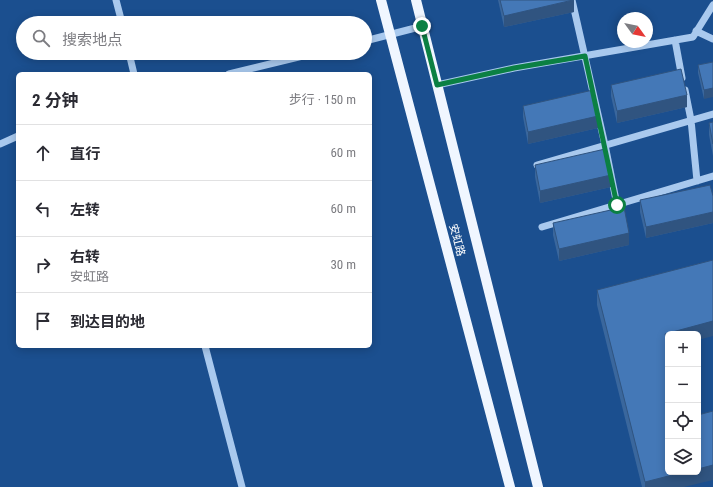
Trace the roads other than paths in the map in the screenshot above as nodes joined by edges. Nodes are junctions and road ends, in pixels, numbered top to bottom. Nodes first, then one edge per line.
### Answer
1 (116, 0) edge
2 (381, 0) edge
3 (416, 0) edge
4 (572, 0) edge
5 (713, 5) edge
6 (120, 16) edge
7 (422, 26) junction
8 (696, 32) junction
9 (390, 34) junction
10 (372, 39) edge
11 (713, 39) edge
12 (675, 40) junction
13 (585, 56) junction
14 (131, 60) edge
15 (286, 60) edge
16 (134, 72) edge
17 (237, 72) edge
18 (437, 85) junction
19 (713, 114) edge
20 (691, 120) junction
21 (16, 137) edge
22 (0, 144) edge
23 (605, 145) junction
24 (537, 165) edge
25 (713, 176) edge
26 (698, 181) junction
27 (617, 205) junction
28 (542, 227) dead end
29 (206, 348) edge
30 (242, 487) edge
31 (510, 487) edge
32 (538, 487) edge

1 - 6 street
2 - 9 main road, 安虹路
3 - 7 main road, 安虹路
4 - 13 street
5 - 8 street
7 - 9 street
7 - 18 main road, 安虹路
8 - 11 street
8 - 12 street
9 - 10 street
9 - 31 main road, 安虹路
12 - 13 street
12 - 20 street
13 - 18 street
13 - 23 street
14 - 16 street
15 - 17 street
18 - 32 main road, 安虹路
19 - 20 street
20 - 23 street
20 - 26 street
21 - 22 street
23 - 24 street
23 - 27 street
25 - 26 street
26 - 27 street
27 - 28 street
29 - 30 street

